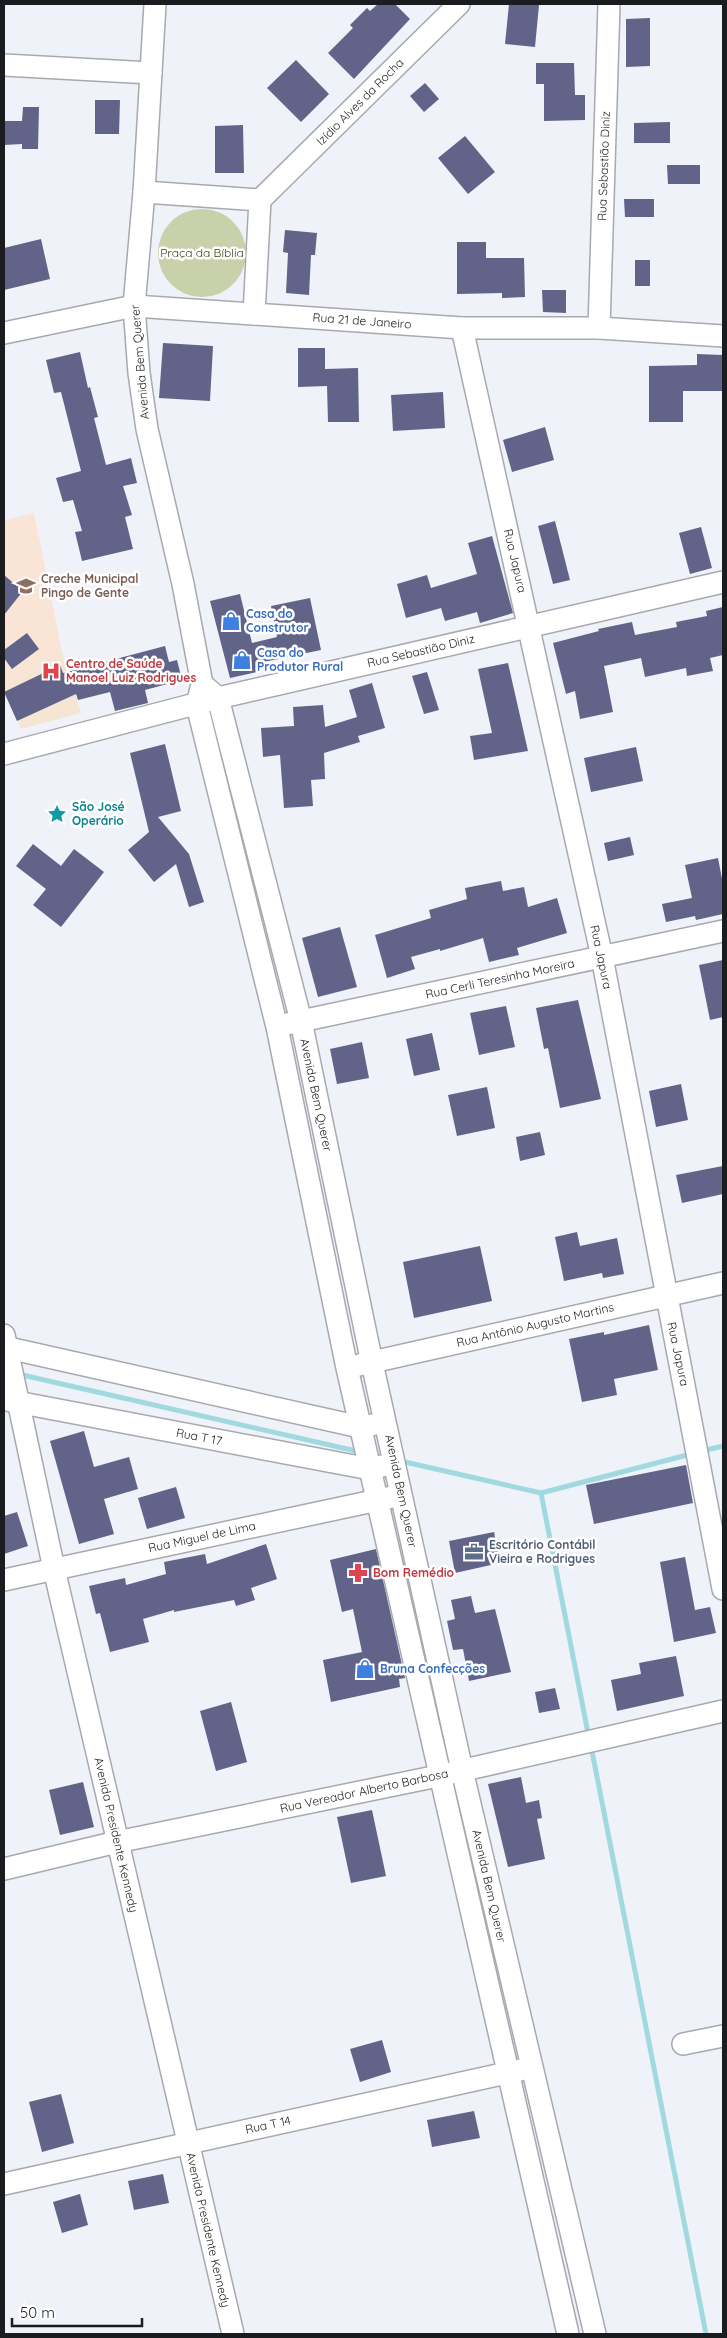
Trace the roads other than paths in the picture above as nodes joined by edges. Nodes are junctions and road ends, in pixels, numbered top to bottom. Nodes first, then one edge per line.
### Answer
1 (154, 4) edge
2 (460, 4) edge
3 (609, 4) edge
4 (4, 66) edge
5 (151, 73) junction
6 (144, 192) junction
7 (260, 200) junction
8 (134, 306) junction
9 (254, 314) junction
10 (462, 328) junction
11 (600, 328) junction
12 (4, 332) edge
13 (723, 336) edge
14 (723, 582) edge
15 (529, 625) junction
16 (202, 684) junction
17 (218, 698) junction
18 (196, 705) junction
19 (4, 754) edge
20 (723, 932) edge
21 (602, 957) junction
22 (300, 1021) junction
23 (276, 1027) junction
24 (723, 1283) edge
25 (665, 1295) junction
26 (5, 1343) edge
27 (372, 1363) junction
28 (347, 1368) junction
29 (11, 1401) edge
30 (386, 1422) junction
31 (360, 1427) junction
32 (395, 1463) junction
33 (370, 1469) junction
34 (402, 1495) junction
35 (378, 1499) junction
36 (54, 1569) junction
37 (4, 1580) edge
38 (723, 1589) edge
39 (723, 1711) edge
40 (462, 1770) junction
41 (438, 1776) junction
42 (117, 1842) junction
43 (4, 1869) edge
44 (723, 2036) edge
45 (683, 2044) dead end
46 (533, 2067) junction
47 (507, 2072) junction
48 (187, 2142) junction
49 (4, 2184) edge
50 (233, 2334) edge
51 (568, 2334) edge
52 (595, 2334) edge

1 - 5 street, Avenida Bem Querer
2 - 7 street, Izídio Alves da Rocha
3 - 11 street, Rua Sebastião Diniz
4 - 5 street
5 - 6 street, Avenida Bem Querer
6 - 7 street
6 - 8 street, Avenida Bem Querer
7 - 9 street
8 - 9 street, Rua 21 de Janeiro
8 - 12 street, Rua 21 de Janeiro
8 - 16 street, Avenida Bem Querer
9 - 10 street, Rua 21 de Janeiro
10 - 11 street, Rua 21 de Janeiro
10 - 15 street, Rua Japura
11 - 13 street, Rua 21 de Janeiro
14 - 15 street, Rua Sebastião Diniz
15 - 17 street, Rua Sebastião Diniz
15 - 21 street, Rua Japura
16 - 17 street
16 - 18 street, Avenida Bem Querer
17 - 18 street, Rua Sebastião Diniz
17 - 22 street, Avenida Bem Querer
18 - 19 street, Rua Sebastião Diniz
18 - 23 street, Avenida Bem Querer
20 - 21 street, Rua Cerli Teresinha Moreira
21 - 22 street, Rua Cerli Teresinha Moreira
21 - 25 street, Rua Japura
22 - 23 street, Rua Cerli Teresinha Moreira
22 - 27 street, Avenida Bem Querer
23 - 28 street, Avenida Bem Querer
24 - 25 street, Rua Antônio Augusto Martins
25 - 27 street, Rua Antônio Augusto Martins
25 - 38 street, Rua Japura
26 - 29 street, Avenida Presidente Kennedy
26 - 31 street
27 - 28 street, Rua Antônio Augusto Martins
27 - 30 street, Avenida Bem Querer
28 - 31 street, Avenida Bem Querer
29 - 33 street, Rua T 17
29 - 36 street, Avenida Presidente Kennedy
30 - 31 street
30 - 32 street, Avenida Bem Querer
31 - 33 street, Avenida Bem Querer
32 - 33 street, Rua T 17
32 - 34 street, Avenida Bem Querer
33 - 35 street, Avenida Bem Querer
34 - 35 street, Rua Miguel de Lima
34 - 40 street, Avenida Bem Querer
35 - 36 street, Rua Miguel de Lima
35 - 41 street, Avenida Bem Querer
36 - 37 street, Rua Miguel de Lima
36 - 42 street, Avenida Presidente Kennedy
39 - 40 street, Rua Vereador Alberto Barbosa
40 - 41 street, Rua Vereador Alberto Barbosa
40 - 46 street, Avenida Bem Querer
41 - 42 street, Rua Vereador Alberto Barbosa
41 - 47 street, Avenida Bem Querer
42 - 43 street, Rua Vereador Alberto Barbosa
42 - 48 street, Avenida Presidente Kennedy
44 - 45 street
46 - 47 street, Rua T 14
46 - 52 street, Avenida Bem Querer
47 - 48 street, Rua T 14
47 - 51 street, Avenida Bem Querer
48 - 49 street, Rua T 14
48 - 50 street, Avenida Presidente Kennedy

